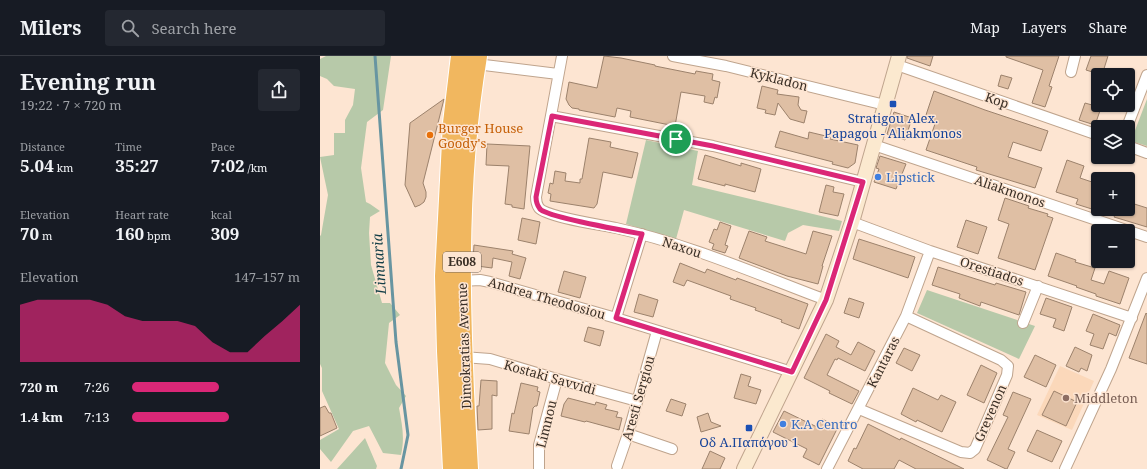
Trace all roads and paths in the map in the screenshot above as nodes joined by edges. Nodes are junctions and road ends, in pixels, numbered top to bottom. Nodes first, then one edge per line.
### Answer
1 (460, 56) edge
2 (562, 56) edge
3 (673, 56) edge
4 (1075, 56) edge
5 (477, 60) edge
6 (898, 61) edge
7 (1071, 72) dead end
8 (558, 74) junction
9 (1147, 76) edge
10 (885, 105) junction
11 (552, 116) junction
12 (1130, 120) edge
13 (1091, 132) edge
14 (874, 145) junction
15 (1135, 149) edge
16 (1147, 153) edge
17 (863, 182) junction
18 (852, 222) junction
19 (642, 234) junction
20 (1147, 237) edge
21 (930, 251) junction
22 (1147, 278) edge
23 (461, 281) junction
24 (1038, 286) junction
25 (826, 300) junction
26 (906, 316) junction
27 (616, 318) junction
28 (1132, 318) junction
29 (1023, 323) dead end
30 (657, 331) junction
31 (463, 356) junction
32 (792, 372) junction
33 (557, 379) junction
34 (637, 401) junction
35 (859, 409) junction
36 (628, 434) junction
37 (672, 449) dead end
38 (617, 466) dead end
39 (452, 469) edge
40 (469, 469) edge
41 (539, 469) edge
42 (744, 469) edge
43 (827, 469) edge
44 (1065, 469) edge

1 - 39 highway, Dimokratias Avenue / E608
2 - 8 street
3 - 10 street, Kykladon
4 - 7 street
5 - 8 street
5 - 23 highway, Dimokratias Avenue / E608
6 - 10 street
6 - 13 street, Kop
8 - 11 street
9 - 12 street
10 - 14 street
11 - 17 street
11 - 19 street, Naxou
14 - 17 street
14 - 20 street, Aliakmonos
15 - 16 street
17 - 18 street
18 - 21 street, Orestiados
18 - 25 street
19 - 25 street, Naxou
19 - 27 street
21 - 24 street, Orestiados
21 - 26 street, Kantaras
22 - 28 street
23 - 27 street, Andrea Theodosiou
23 - 31 highway, Dimokratias Avenue / E608
24 - 28 street, Orestiados
24 - 29 street
25 - 32 street
26 - 35 street, Kantaras
26 - 35 street, Grevenon
27 - 30 street, Andrea Theodosiou
28 - 44 street
30 - 32 street, Andrea Theodosiou
30 - 34 street, Aresti Sergiou
31 - 33 street, Kostaki Savvidi
31 - 40 highway, Dimokratias Avenue / E608
32 - 42 street
33 - 34 street, Kostaki Savvidi
33 - 41 street, Limnou
34 - 36 street, Aresti Sergiou
35 - 43 street, Kantaras
36 - 37 street
36 - 38 street, Aresti Sergiou

